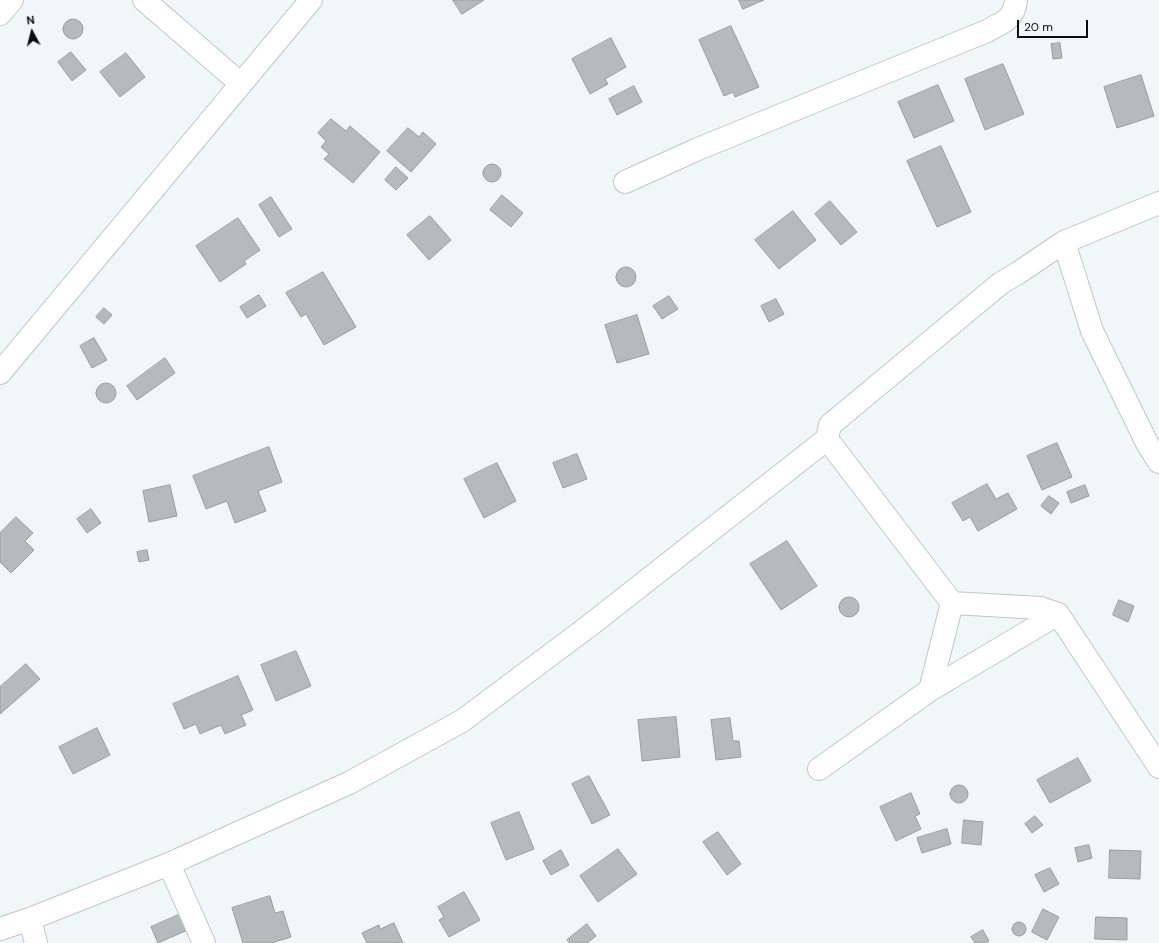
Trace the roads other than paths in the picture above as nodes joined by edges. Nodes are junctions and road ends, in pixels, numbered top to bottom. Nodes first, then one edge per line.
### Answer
1 (12, 0) edge
2 (144, 0) edge
3 (311, 0) edge
4 (1016, 0) edge
5 (0, 14) edge
6 (241, 84) junction
7 (625, 182) dead end
8 (1159, 203) edge
9 (1064, 242) junction
10 (0, 373) edge
11 (827, 439) junction
12 (1159, 462) edge
13 (952, 603) junction
14 (1058, 614) junction
15 (930, 690) junction
16 (1159, 767) edge
17 (819, 769) dead end
18 (169, 864) junction
19 (30, 919) junction
20 (0, 929) edge
21 (36, 943) edge
22 (204, 943) edge

1 - 5 street
2 - 6 street
3 - 6 street
4 - 7 street
6 - 10 street
8 - 9 street
9 - 11 street
9 - 12 street
11 - 13 street
11 - 18 street
13 - 14 street
13 - 15 street
14 - 15 street
14 - 16 street
15 - 17 street
18 - 19 street
18 - 22 street
19 - 20 street
19 - 21 street

